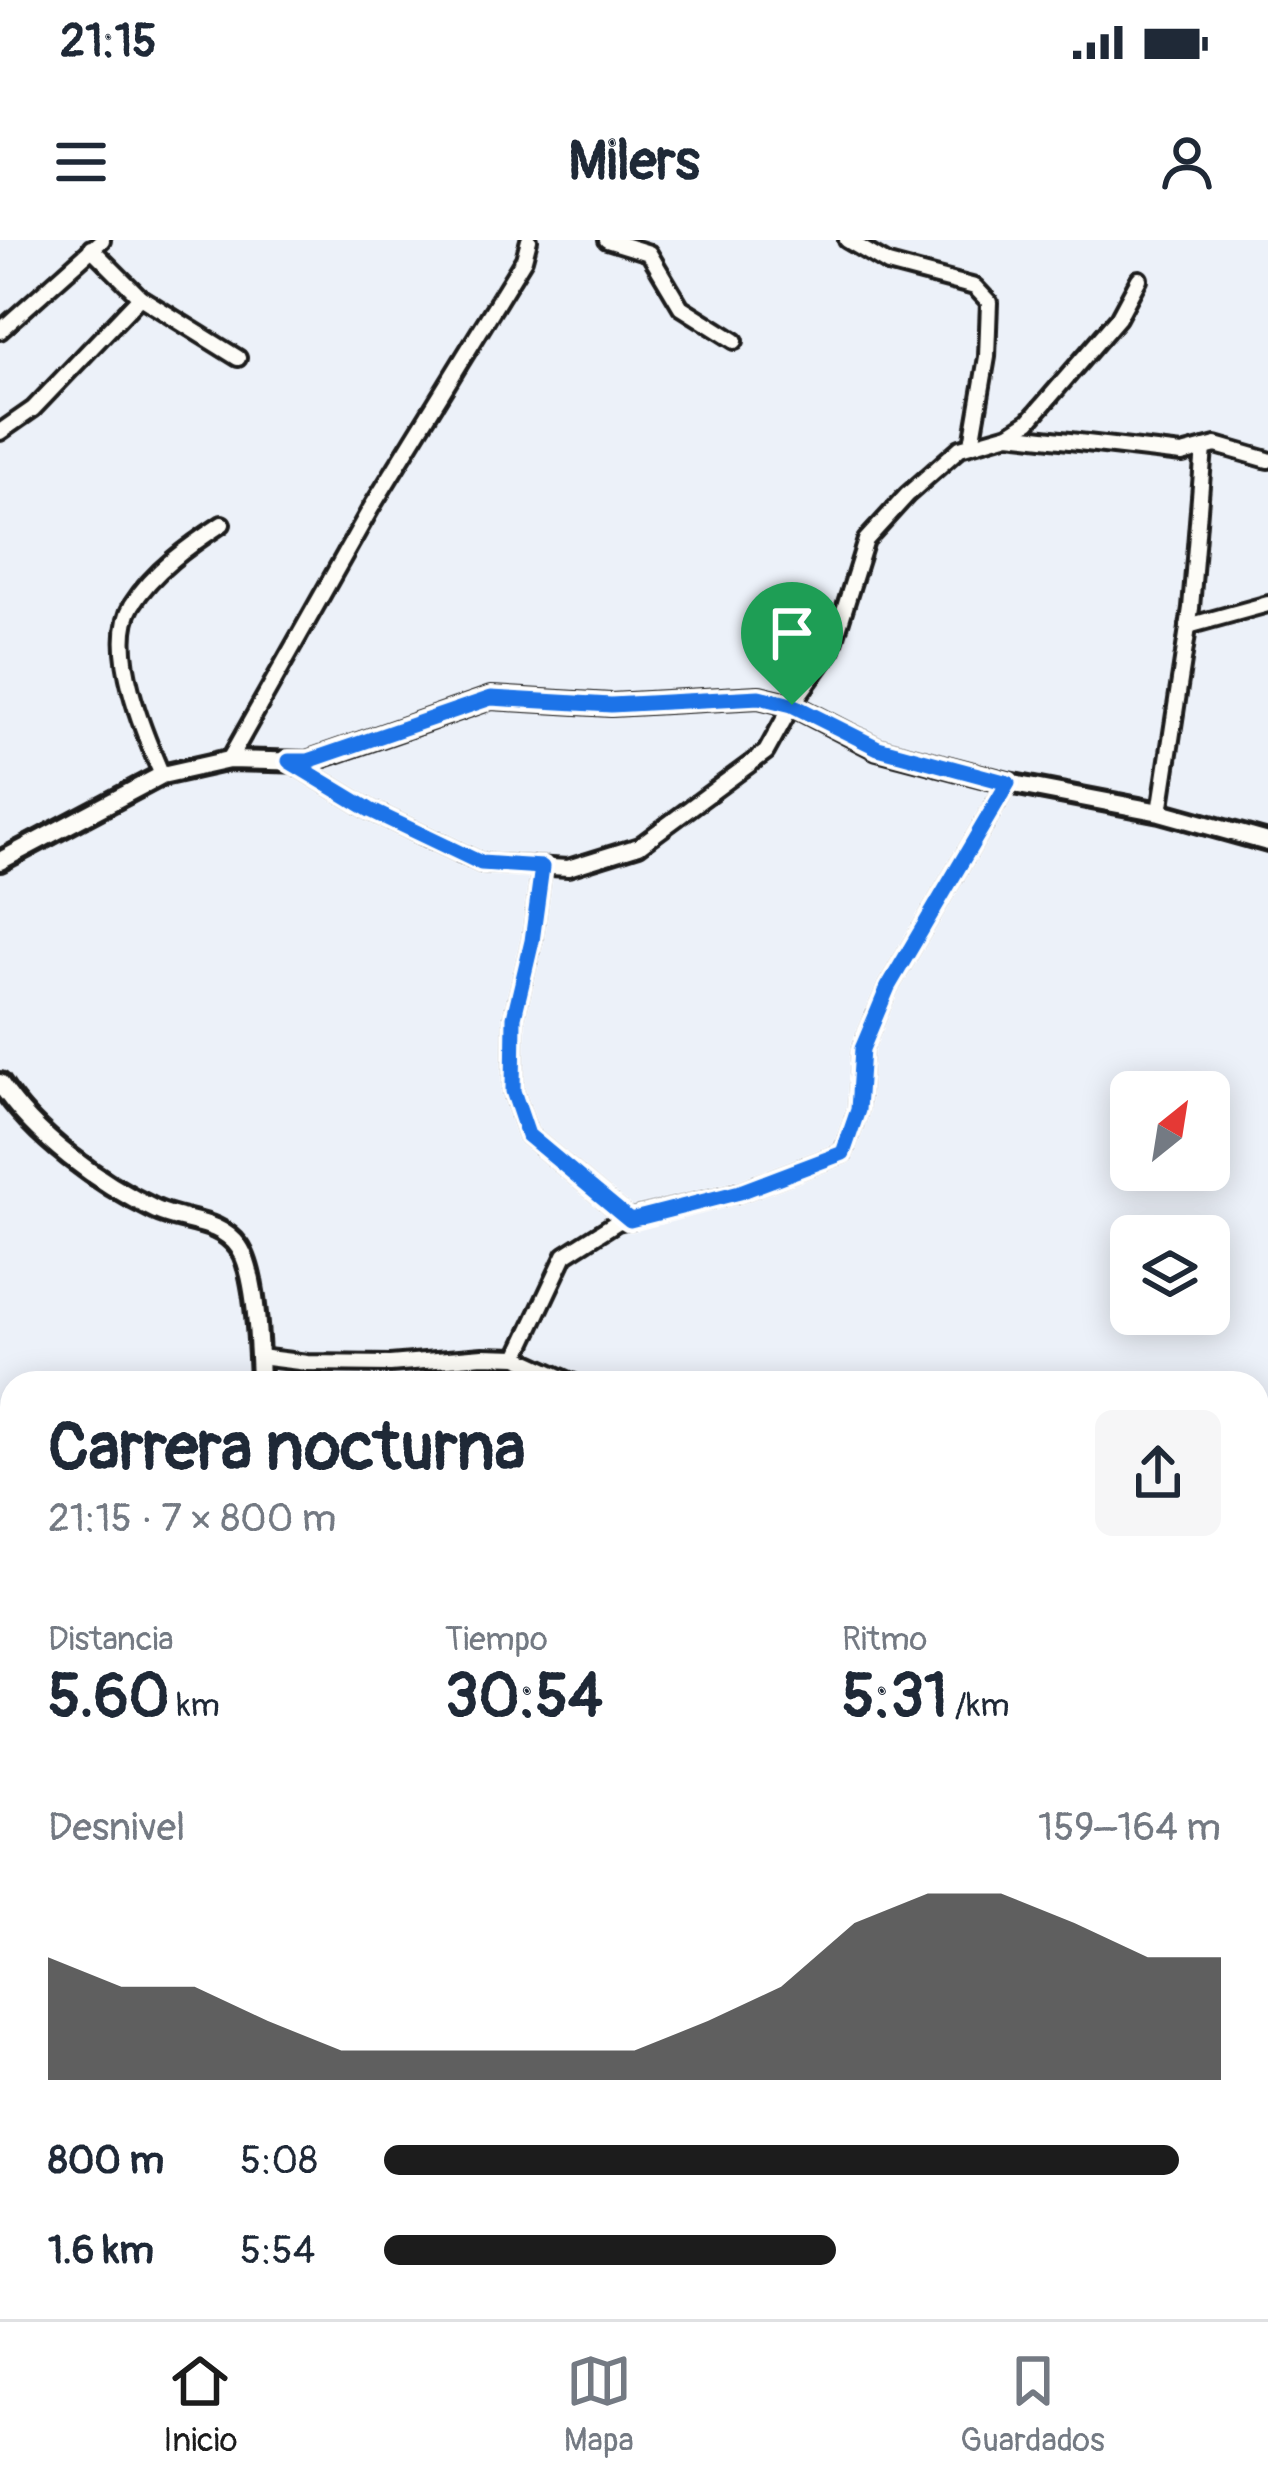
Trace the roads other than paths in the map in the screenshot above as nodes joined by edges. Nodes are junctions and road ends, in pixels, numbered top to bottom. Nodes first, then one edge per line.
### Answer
1 (529, 240) edge
2 (607, 240) edge
3 (847, 240) edge
4 (97, 244) edge
5 (1138, 279) dead end
6 (140, 297) junction
7 (0, 331) edge
8 (735, 341) dead end
9 (238, 358) dead end
10 (0, 432) edge
11 (1009, 434) junction
12 (972, 444) junction
13 (1204, 448) junction
14 (1268, 460) edge
15 (222, 524) dead end
16 (1268, 604) edge
17 (1188, 626) junction
18 (792, 705) junction
19 (229, 760) junction
20 (289, 761) junction
21 (162, 775) junction
22 (1008, 783) junction
23 (1160, 812) junction
24 (1268, 842) edge
25 (0, 861) edge
26 (542, 867) junction
27 (0, 1083) edge
28 (630, 1220) junction
29 (518, 1357) junction
30 (259, 1358) junction
31 (260, 1371) edge
32 (548, 1371) edge

1 - 19 street
2 - 8 street
3 - 12 street
4 - 6 street
4 - 7 street
5 - 11 street
6 - 9 street
6 - 10 street
11 - 12 street
11 - 13 street
12 - 18 street
13 - 14 street
13 - 17 street
15 - 21 street
16 - 17 street
17 - 23 street
18 - 20 street
18 - 22 street
18 - 26 street
19 - 20 street
19 - 21 street
20 - 26 street
21 - 25 street
22 - 23 street
22 - 28 street
23 - 24 street
26 - 28 street
27 - 30 street
28 - 29 street
29 - 30 street
29 - 32 street
30 - 31 street

